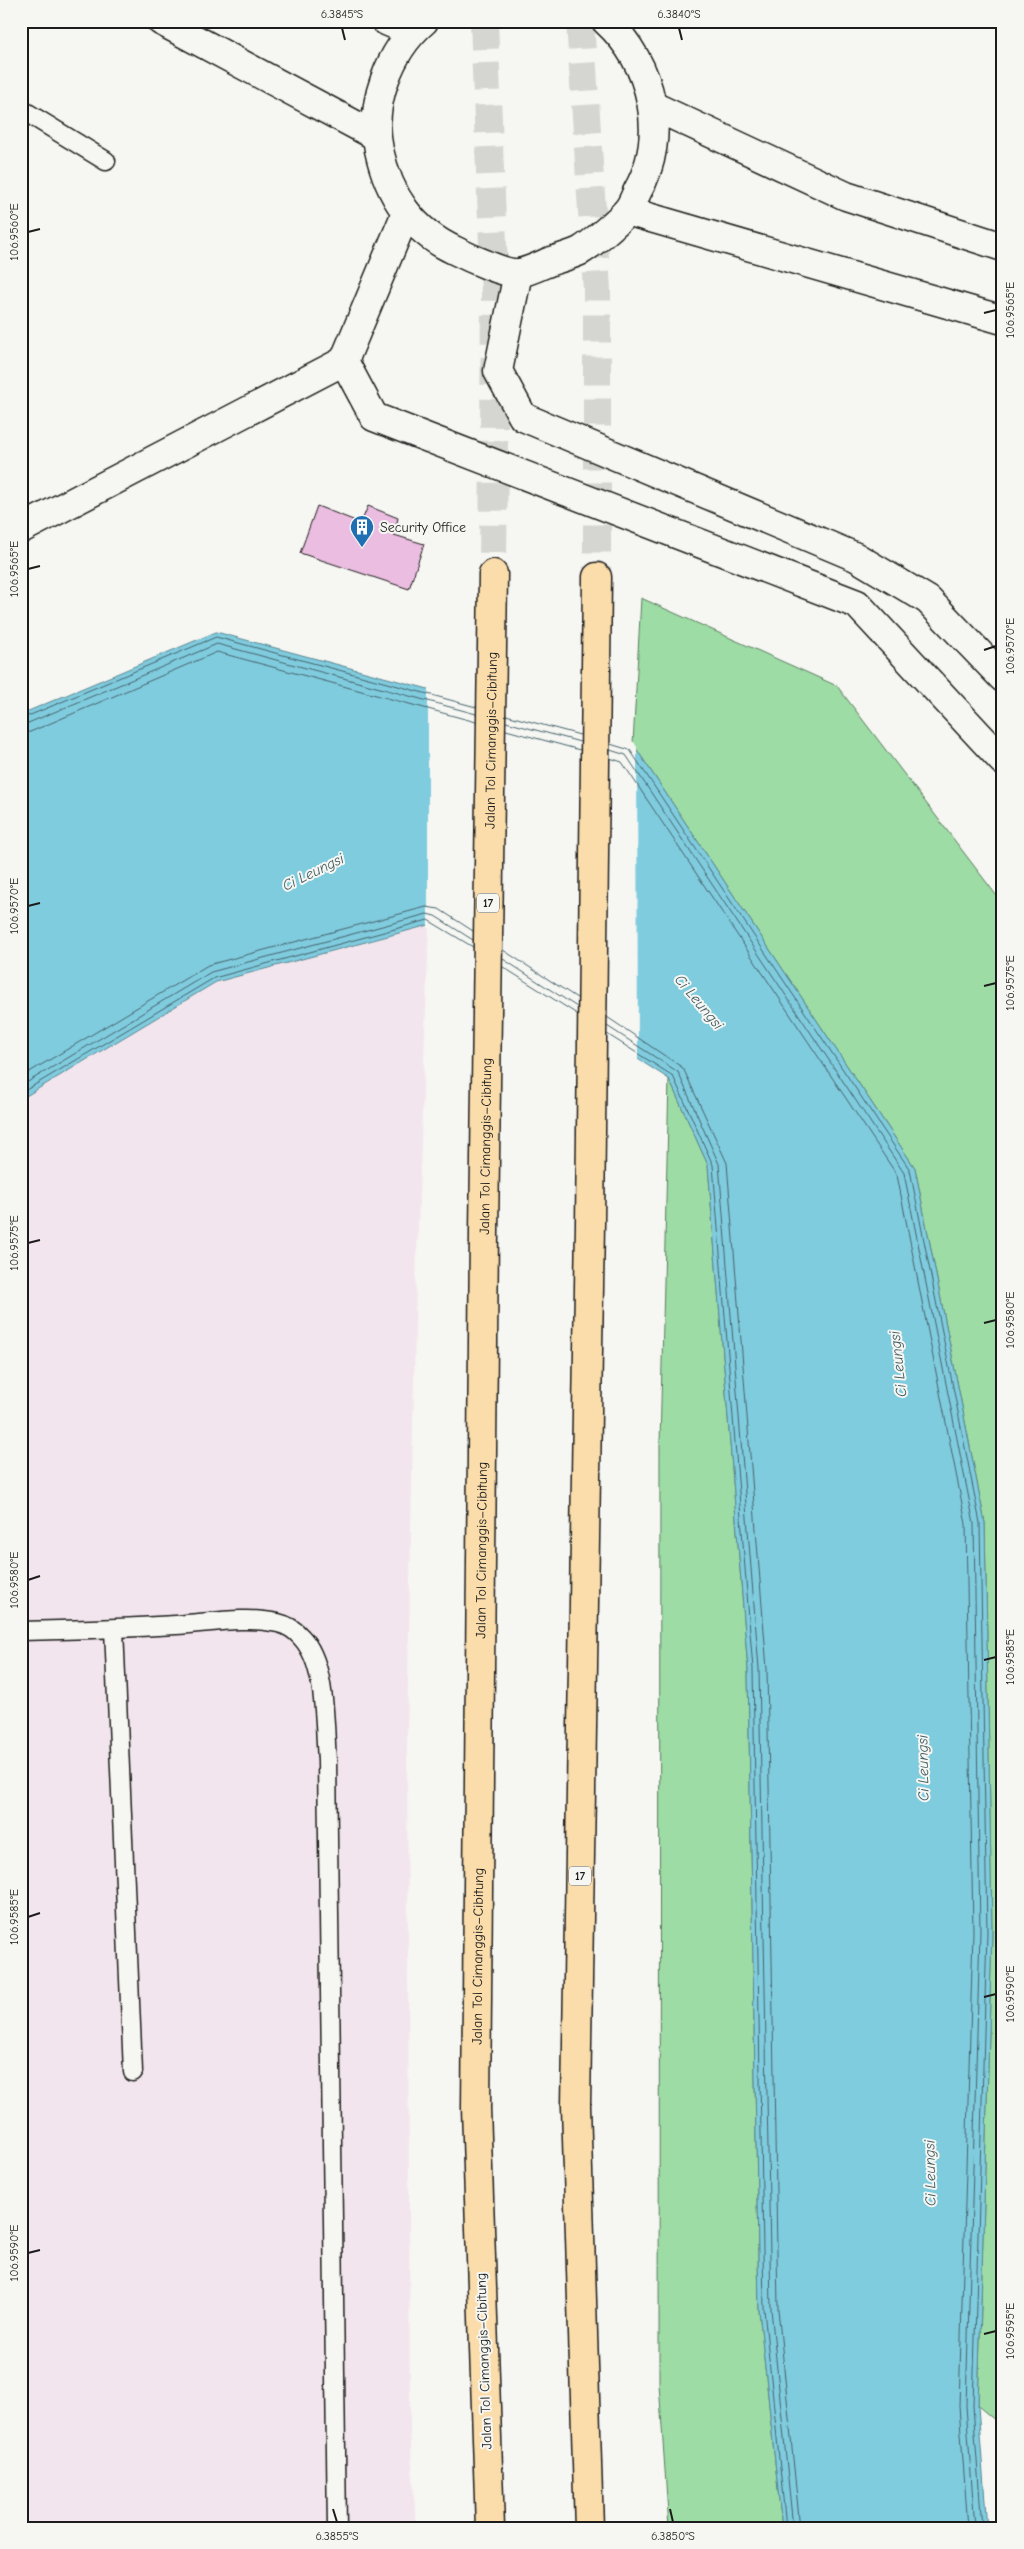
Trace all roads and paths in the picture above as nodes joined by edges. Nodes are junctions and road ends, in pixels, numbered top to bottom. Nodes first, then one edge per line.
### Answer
1 (161, 21) edge
2 (386, 21) edge
3 (606, 21) edge
4 (418, 26) edge
5 (653, 106) junction
6 (21, 109) edge
7 (376, 136) junction
8 (106, 161) dead end
9 (627, 211) junction
10 (406, 213) junction
11 (1003, 247) edge
12 (518, 273) junction
13 (1003, 320) edge
14 (344, 360) junction
15 (21, 529) edge
16 (493, 574) tunnel mouth
17 (597, 577) tunnel mouth
18 (1003, 678) edge
19 (1003, 760) edge
20 (114, 1628) junction
21 (21, 1631) edge
22 (133, 2072) dead end
23 (337, 2528) edge
24 (490, 2528) edge
25 (589, 2528) edge

1 - 7 street
2 - 4 street
3 - 5 street
4 - 7 street
5 - 9 street
5 - 11 street
6 - 8 lane
7 - 10 street
9 - 12 street
9 - 13 street
10 - 12 street
10 - 14 street
12 - 18 street
14 - 15 street
14 - 19 street
16 - 24 highway, Jalan Tol Cimanggis–Cibitung / 17
17 - 25 highway, 17
20 - 21 lane
20 - 22 lane
20 - 23 lane

